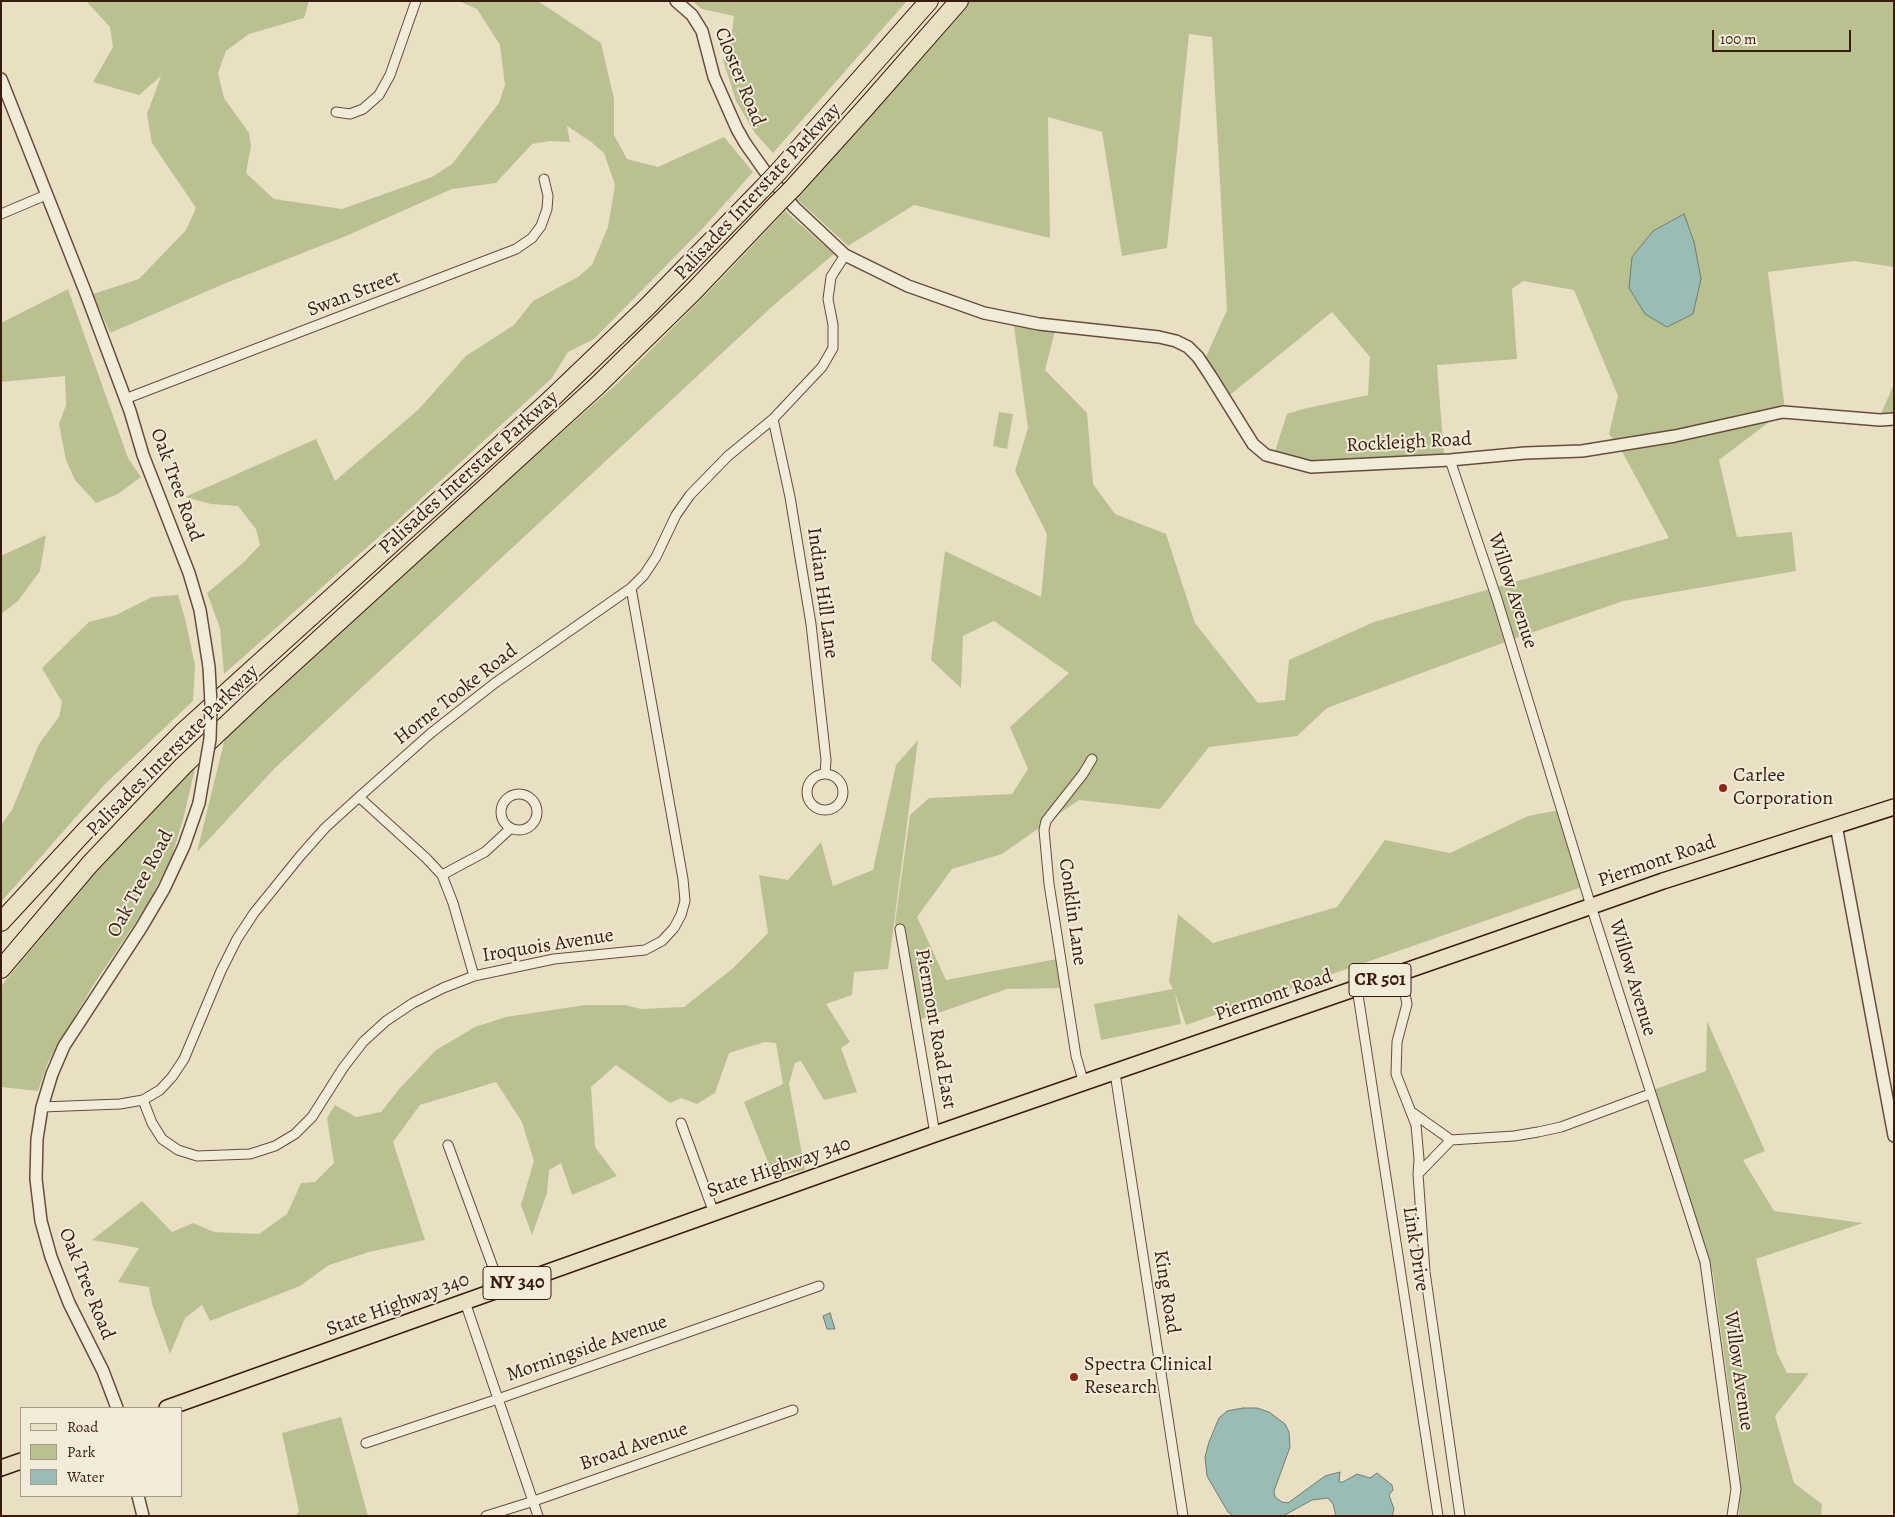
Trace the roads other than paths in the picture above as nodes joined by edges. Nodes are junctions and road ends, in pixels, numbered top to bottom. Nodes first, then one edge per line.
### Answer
1 (416, 1) edge
2 (676, 1) edge
3 (929, 1) edge
4 (958, 1) edge
5 (1, 79) edge
6 (336, 112) dead end
7 (544, 179) dead end
8 (46, 195) junction
9 (1, 214) edge
10 (845, 255) junction
11 (984, 313) joint
12 (125, 399) junction
13 (773, 419) junction
14 (1894, 419) edge
15 (1450, 460) junction
16 (630, 588) junction
17 (1092, 759) dead end
18 (825, 774) junction
19 (358, 796) junction
20 (1894, 807) edge
21 (1836, 824) junction
22 (511, 828) junction
23 (442, 875) junction
24 (1591, 906) junction
25 (1, 922) edge
26 (900, 929) dead end
27 (1, 969) edge
28 (1401, 973) junction
29 (474, 976) junction
30 (1358, 988) junction
31 (1115, 1073) junction
32 (1084, 1084) junction
33 (1650, 1094) junction
34 (143, 1100) junction
35 (42, 1107) junction
36 (1412, 1113) junction
37 (680, 1123) dead end
38 (935, 1134) junction
39 (1894, 1136) edge
40 (1451, 1140) junction
41 (448, 1145) dead end
42 (868, 1158) joint
43 (1418, 1174) junction
44 (714, 1212) junction
45 (819, 1286) dead end
46 (500, 1289) junction
47 (465, 1302) junction
48 (498, 1399) junction
49 (116, 1407) edge
50 (170, 1407) edge
51 (793, 1410) dead end
52 (366, 1444) dead end
53 (20, 1461) edge
54 (1, 1468) edge
55 (138, 1497) edge
56 (534, 1501) junction
57 (143, 1516) edge
58 (486, 1516) edge
59 (538, 1516) edge
60 (1183, 1516) edge
61 (1438, 1516) edge
62 (1460, 1516) edge
63 (1732, 1516) edge

1 - 6 street
2 - 10 street, Closter Road
3 - 25 highway, Palisades Interstate Parkway, bridge
4 - 27 highway, Palisades Interstate Parkway, bridge
5 - 8 street, Oak Tree Road
7 - 12 street, Swan Street
8 - 9 street
8 - 12 street, Oak Tree Road
10 - 11 street, Closter Road
10 - 13 street, Horne Tooke Road
11 - 15 street, Rockleigh Road
12 - 35 street, Oak Tree Road, bridge
13 - 16 street, Horne Tooke Road
13 - 18 street, Indian Hill Lane
14 - 15 street, Rockleigh Road
15 - 24 street, Willow Avenue
16 - 19 street, Horne Tooke Road
16 - 29 street, Iroquois Avenue
17 - 32 street, Conklin Lane
18 - 18 street
19 - 23 street
19 - 34 street, Horne Tooke Road
20 - 21 main road, Piermont Road / CR 501
21 - 24 main road, Piermont Road / CR 501
21 - 39 street
22 - 22 street
22 - 23 street
23 - 29 street
24 - 28 main road, Piermont Road / CR 501
24 - 33 street, Willow Avenue
26 - 38 street, Piermont Road East
28 - 30 main road, Piermont Road / CR 501
28 - 36 street
29 - 34 street, Iroquois Avenue
30 - 31 main road, Piermont Road / CR 501
30 - 61 street, Link Drive
31 - 32 main road, Piermont Road / CR 501
31 - 60 street, King Road
32 - 38 main road, Piermont Road / CR 501
33 - 40 street
33 - 63 street, Willow Avenue
34 - 35 street, Horne Tooke Road
35 - 49 street, Oak Tree Road
36 - 40 street
36 - 43 street
37 - 44 street
38 - 42 main road, Piermont Road / CR 501
40 - 43 street
41 - 46 street
42 - 44 main road, State Highway 340 / NY 340
43 - 62 street
44 - 46 main road, State Highway 340 / NY 340
45 - 48 street, Morningside Avenue
46 - 47 main road, State Highway 340 / NY 340
47 - 48 street
47 - 50 main road, State Highway 340 / NY 340
48 - 52 street, Morningside Avenue
48 - 56 street
51 - 56 street, Broad Avenue
53 - 54 main road
55 - 57 street
56 - 58 street, Broad Avenue
56 - 59 street

